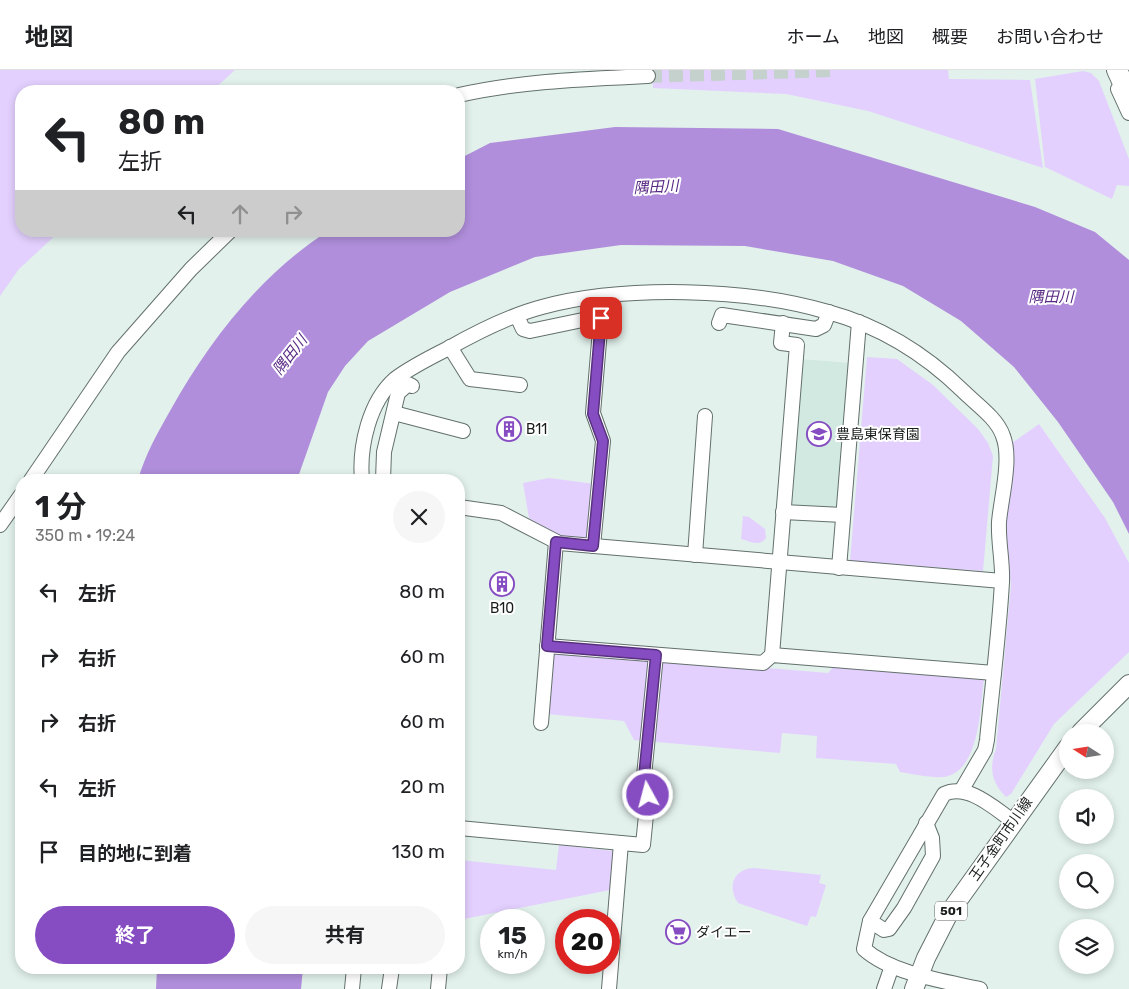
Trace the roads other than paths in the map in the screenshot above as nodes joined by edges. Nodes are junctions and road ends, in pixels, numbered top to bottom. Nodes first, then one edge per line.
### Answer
1 (1109, 70) edge
2 (1117, 70) edge
3 (1123, 70) edge
4 (648, 76) tunnel mouth
5 (1129, 82) edge
6 (465, 94) edge
7 (1129, 96) edge
8 (1129, 113) edge
9 (224, 237) edge
10 (829, 312) junction
11 (517, 316) junction
12 (859, 322) junction
13 (719, 323) dead end
14 (783, 323) junction
15 (450, 347) junction
16 (520, 385) dead end
17 (412, 386) dead end
18 (394, 413) junction
19 (706, 416) dead end
20 (463, 431) dead end
21 (35, 474) edge
22 (362, 474) edge
23 (383, 474) edge
24 (15, 504) edge
25 (465, 508) edge
26 (783, 512) junction
27 (843, 516) junction
28 (0, 525) edge
29 (556, 542) junction
30 (593, 546) junction
31 (694, 556) junction
32 (780, 563) junction
33 (839, 568) junction
34 (1002, 580) junction
35 (547, 646) junction
36 (656, 655) junction
37 (772, 655) junction
38 (994, 673) junction
39 (1129, 684) edge
40 (541, 722) dead end
41 (1089, 724) edge
42 (1059, 759) edge
43 (961, 791) junction
44 (1013, 821) junction
45 (926, 822) junction
46 (465, 829) edge
47 (621, 843) junction
48 (870, 921) junction
49 (892, 966) junction
50 (353, 974) edge
51 (391, 974) edge
52 (439, 974) edge
53 (917, 982) edge
54 (352, 989) edge
55 (389, 989) edge
56 (438, 989) edge
57 (609, 989) edge
58 (884, 989) edge
59 (980, 989) edge

1 - 8 street
2 - 7 highway
3 - 5 highway
4 - 6 street
9 - 21 street
10 - 11 street
10 - 12 street
10 - 14 street
11 - 15 street
11 - 30 street
12 - 27 street
12 - 34 street
13 - 14 street
14 - 26 street
15 - 16 street
15 - 22 street
17 - 18 street
18 - 20 street
18 - 23 street
19 - 31 street
24 - 28 street
25 - 29 street
26 - 27 street
26 - 32 street
27 - 33 street
29 - 30 street
29 - 35 street
30 - 31 street
31 - 32 street
32 - 33 street
32 - 37 street
33 - 34 street
34 - 38 street
35 - 36 street
35 - 40 street
36 - 37 street
36 - 47 street
37 - 38 street
38 - 43 street
39 - 41 main road
42 - 44 main road, 王子金町市川線 / 501
43 - 44 street
43 - 45 street
44 - 53 main road, 王子金町市川線 / 501
45 - 48 street
45 - 48 street
46 - 47 street
47 - 57 street
48 - 49 street
49 - 53 street
49 - 58 street
50 - 54 street
51 - 55 street
52 - 56 street
53 - 59 street

